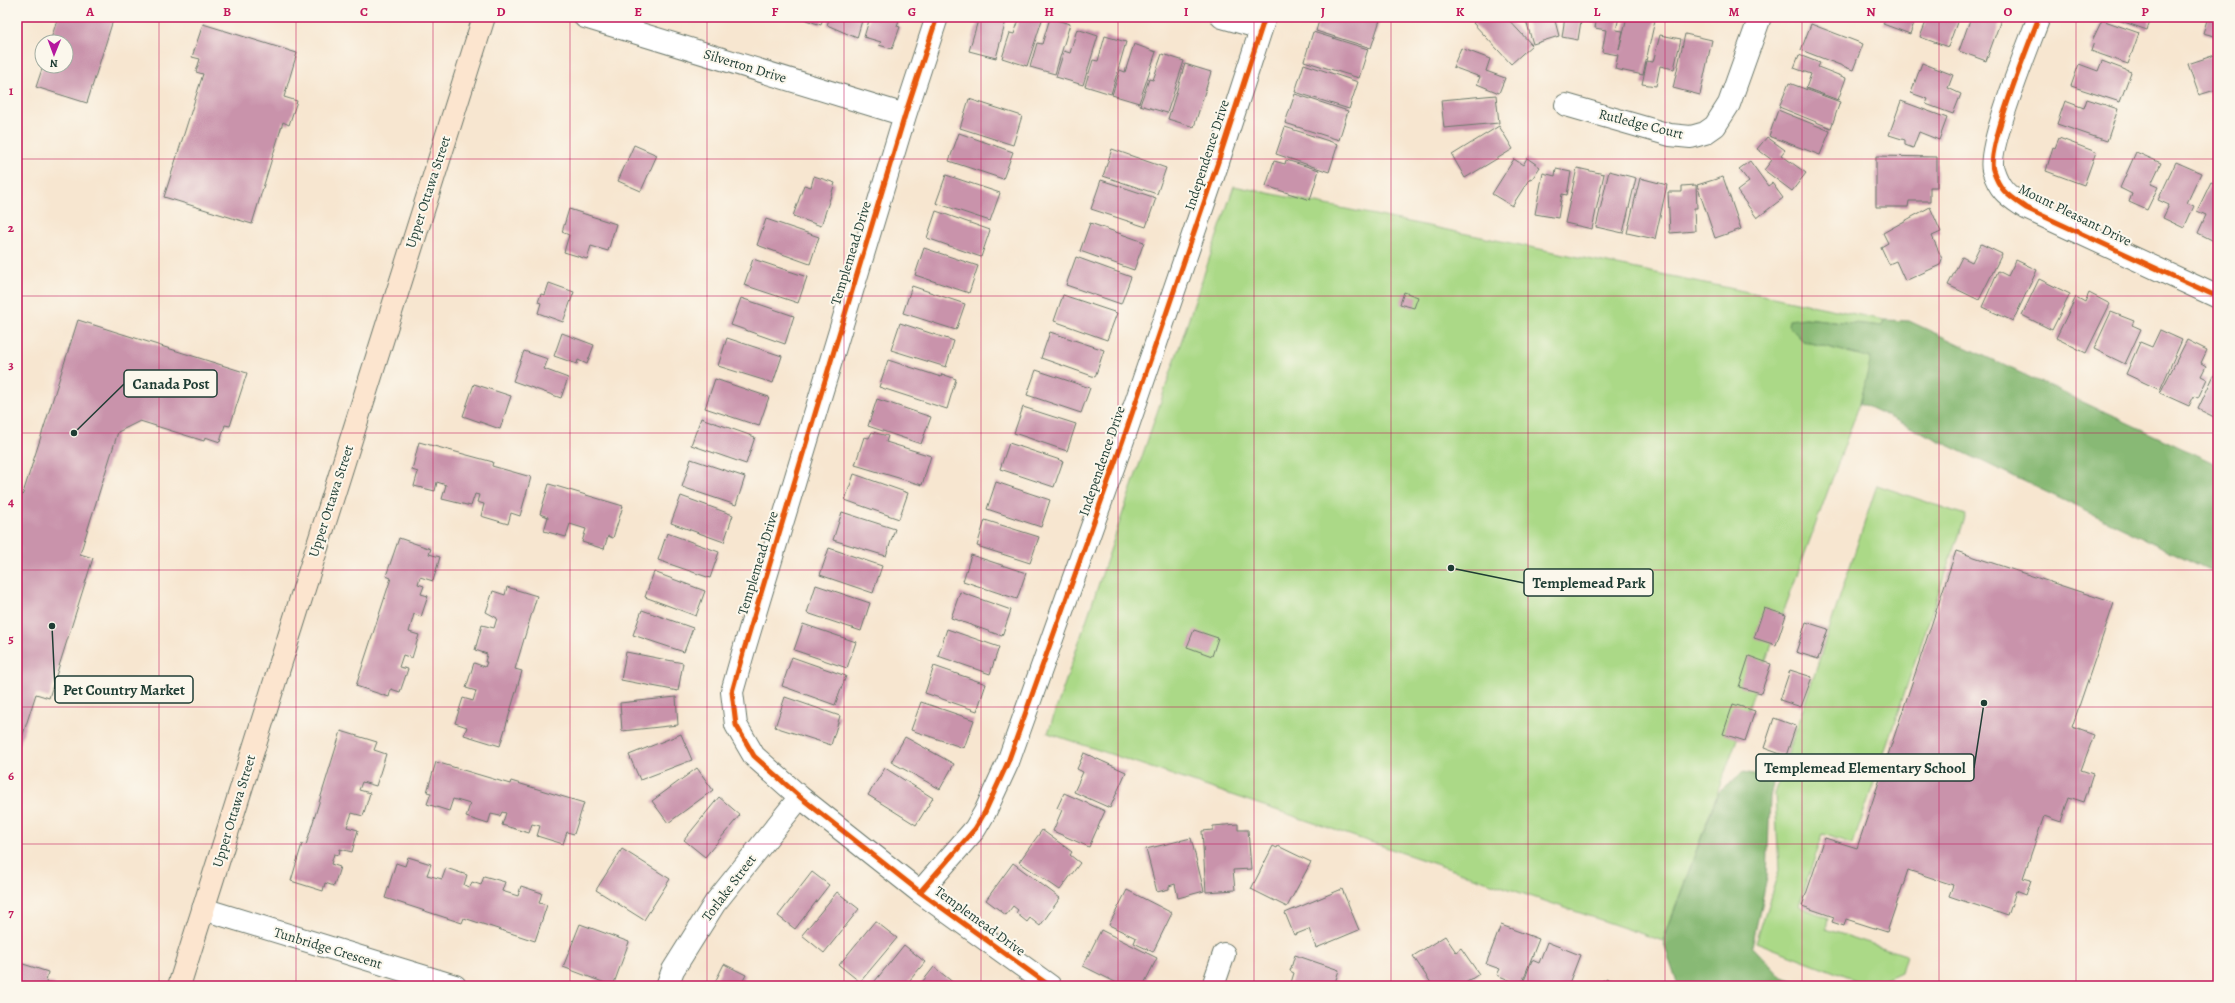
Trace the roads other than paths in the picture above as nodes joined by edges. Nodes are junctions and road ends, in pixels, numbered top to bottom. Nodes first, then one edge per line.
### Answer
1 (484, 17) edge
2 (585, 17) edge
3 (937, 17) edge
4 (1222, 17) edge
5 (1760, 17) edge
6 (2039, 17) edge
7 (1263, 23) edge
8 (1566, 105) dead end
9 (905, 115) junction
10 (2218, 296) edge
11 (800, 797) junction
12 (920, 892) junction
13 (203, 909) junction
14 (1224, 954) dead end
15 (179, 986) edge
16 (455, 986) edge
17 (667, 986) edge
18 (1050, 986) edge
19 (1213, 986) edge

1 - 13 main road, Upper Ottawa Street
2 - 9 street, Silverton Drive
3 - 9 street, Templemead Drive
4 - 7 street
5 - 8 street, Rutledge Court
6 - 10 street, Mount Pleasant Drive
7 - 12 street, Independence Drive
9 - 11 street, Templemead Drive
11 - 12 street, Templemead Drive
11 - 17 street, Torlake Street
12 - 18 street, Templemead Drive
13 - 15 main road, Upper Ottawa Street
13 - 16 street, Tunbridge Crescent
14 - 19 street

